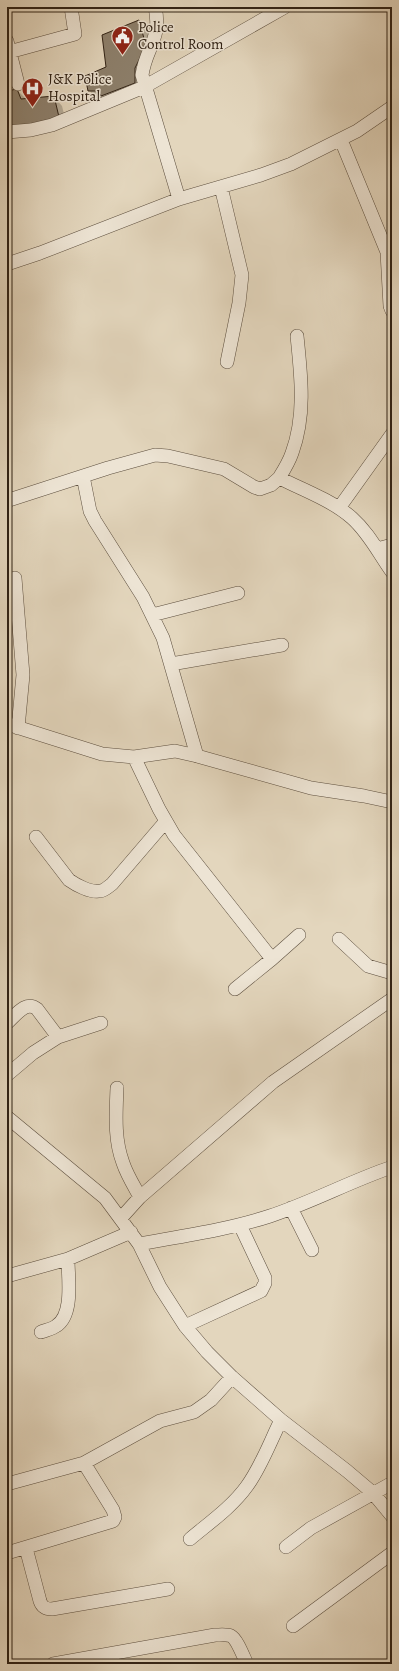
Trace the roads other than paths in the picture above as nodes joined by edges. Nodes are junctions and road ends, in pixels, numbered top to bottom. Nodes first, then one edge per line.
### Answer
1 (71, 7) edge
2 (155, 7) edge
3 (284, 7) edge
4 (8, 46) edge
5 (18, 84) dead end
6 (144, 87) junction
7 (392, 107) edge
8 (7, 132) edge
9 (341, 140) junction
10 (221, 187) junction
11 (179, 199) junction
12 (7, 264) edge
13 (392, 311) edge
14 (297, 336) dead end
15 (227, 362) dead end
16 (392, 434) edge
17 (84, 476) junction
18 (279, 478) junction
19 (9, 500) dead end
20 (339, 508) junction
21 (392, 545) edge
22 (377, 549) junction
23 (392, 572) edge
24 (15, 578) dead end
25 (238, 593) dead end
26 (152, 615) junction
27 (282, 644) dead end
28 (171, 664) junction
29 (12, 726) edge
30 (197, 756) junction
31 (134, 757) junction
32 (392, 802) edge
33 (166, 821) junction
34 (36, 838) dead end
35 (299, 935) dead end
36 (339, 939) dead end
37 (272, 959) junction
38 (392, 973) edge
39 (235, 989) dead end
40 (392, 999) edge
41 (100, 1022) dead end
42 (7, 1023) edge
43 (58, 1037) junction
44 (7, 1075) edge
45 (117, 1088) dead end
46 (7, 1118) edge
47 (391, 1169) edge
48 (140, 1197) junction
49 (291, 1208) junction
50 (121, 1218) junction
51 (240, 1225) junction
52 (131, 1232) junction
53 (139, 1244) junction
54 (312, 1250) dead end
55 (68, 1259) junction
56 (7, 1276) edge
57 (185, 1326) junction
58 (41, 1332) dead end
59 (232, 1377) junction
60 (281, 1420) junction
61 (84, 1463) junction
62 (392, 1483) edge
63 (7, 1484) edge
64 (373, 1493) junction
65 (392, 1516) edge
66 (190, 1539) dead end
67 (286, 1547) dead end
68 (26, 1548) junction
69 (7, 1553) edge
70 (392, 1553) edge
71 (168, 1589) dead end
72 (293, 1626) dead end
73 (53, 1664) edge
74 (247, 1664) edge

1 - 4 street
2 - 6 street
3 - 6 street
4 - 5 street
6 - 8 street
6 - 11 street
7 - 9 street
9 - 10 street
9 - 13 street
10 - 11 street
10 - 15 street
11 - 12 street
14 - 18 street
16 - 20 street
17 - 18 street
17 - 19 street
17 - 26 street
18 - 20 street
20 - 22 street
21 - 22 street
22 - 23 street
24 - 29 street
25 - 26 street
26 - 28 street
27 - 28 street
28 - 30 street
29 - 31 street
30 - 31 street
30 - 32 street
31 - 33 street
33 - 34 street
33 - 37 street
35 - 37 street
36 - 38 street
37 - 39 street
40 - 48 street
41 - 43 street
42 - 43 street
43 - 44 street
45 - 48 street
46 - 50 street
47 - 49 street
48 - 50 street
49 - 51 street
49 - 54 street
50 - 52 street
51 - 53 street
51 - 57 street
52 - 53 street
52 - 55 street
53 - 57 street
55 - 56 street
55 - 58 street
57 - 59 street
59 - 60 street
59 - 61 street
60 - 64 street
60 - 66 street
61 - 63 street
61 - 68 street
62 - 64 street
64 - 65 street
64 - 67 street
68 - 69 street
68 - 71 street
70 - 72 street
73 - 74 street

